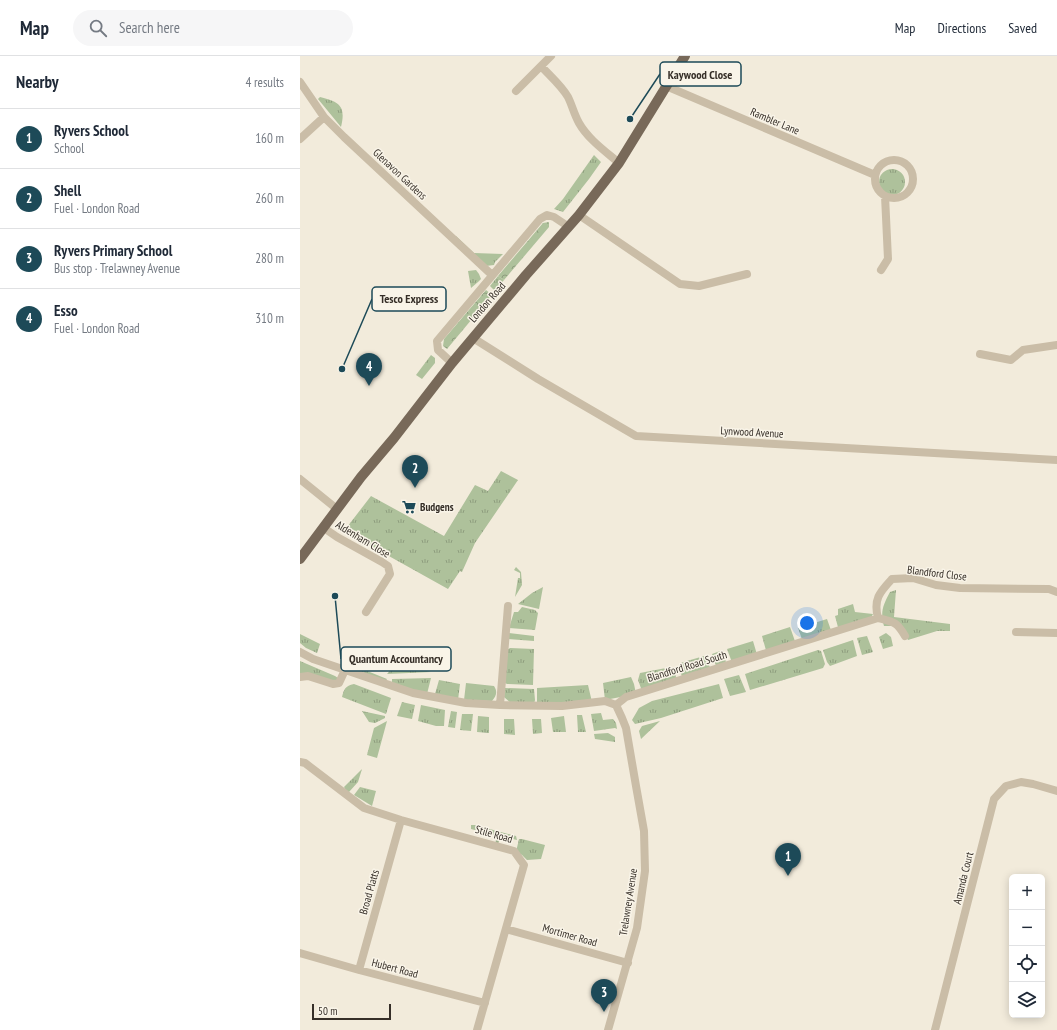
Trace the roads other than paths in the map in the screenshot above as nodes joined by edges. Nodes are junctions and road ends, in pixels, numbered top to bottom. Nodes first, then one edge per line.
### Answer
1 (551, 56) edge
2 (685, 56) edge
3 (541, 66) junction
4 (300, 82) edge
5 (666, 86) junction
6 (516, 91) dead end
7 (324, 117) junction
8 (300, 139) edge
9 (618, 163) junction
10 (875, 175) junction
11 (885, 196) junction
12 (579, 215) junction
13 (569, 227) junction
14 (881, 270) dead end
15 (747, 274) dead end
16 (492, 275) junction
17 (473, 338) junction
18 (1057, 345) edge
19 (980, 354) dead end
20 (452, 363) junction
21 (1057, 460) edge
22 (300, 479) edge
23 (338, 509) junction
24 (324, 528) junction
25 (300, 559) edge
26 (1057, 592) edge
27 (508, 606) dead end
28 (366, 612) dead end
29 (878, 618) junction
30 (1016, 632) dead end
31 (1057, 633) edge
32 (905, 636) dead end
33 (300, 652) edge
34 (345, 670) junction
35 (300, 677) edge
36 (500, 705) junction
37 (616, 705) junction
38 (300, 762) edge
39 (1057, 791) edge
40 (401, 820) junction
41 (506, 928) junction
42 (300, 952) edge
43 (628, 963) junction
44 (359, 970) junction
45 (485, 1003) junction
46 (477, 1030) edge
47 (608, 1030) edge
48 (935, 1030) edge

1 - 3 street
2 - 5 main road, London Road
3 - 6 street
3 - 9 street
4 - 7 street, Glenavon Gardens
5 - 9 main road, London Road
5 - 10 street, Rambler Lane
7 - 8 street
7 - 16 street, Glenavon Gardens
9 - 12 main road, London Road
10 - 11 street
10 - 11 street
11 - 14 street
12 - 13 main road, London Road
12 - 15 street
13 - 16 street
13 - 17 main road, London Road
16 - 20 street
17 - 20 main road, London Road
17 - 21 street, Lynwood Avenue
18 - 19 street
20 - 23 main road, London Road
22 - 23 street
23 - 24 main road, London Road
24 - 25 main road, London Road
24 - 28 street, Aldenham Close
26 - 29 street, Blandford Close
27 - 36 street
29 - 32 street
29 - 37 street, Blandford Road South
30 - 31 street
33 - 34 street
34 - 35 street
34 - 36 street
36 - 37 street
37 - 43 street, Trelawney Avenue
38 - 40 street, Stile Road
39 - 48 street, Amanda Court
40 - 41 street, Stile Road
40 - 44 street, Broad Platts
41 - 43 street, Mortimer Road
41 - 45 street, Stile Road
42 - 44 street, Hubert Road
43 - 47 street, Trelawney Avenue
44 - 45 street, Hubert Road
45 - 46 street, Stile Road

